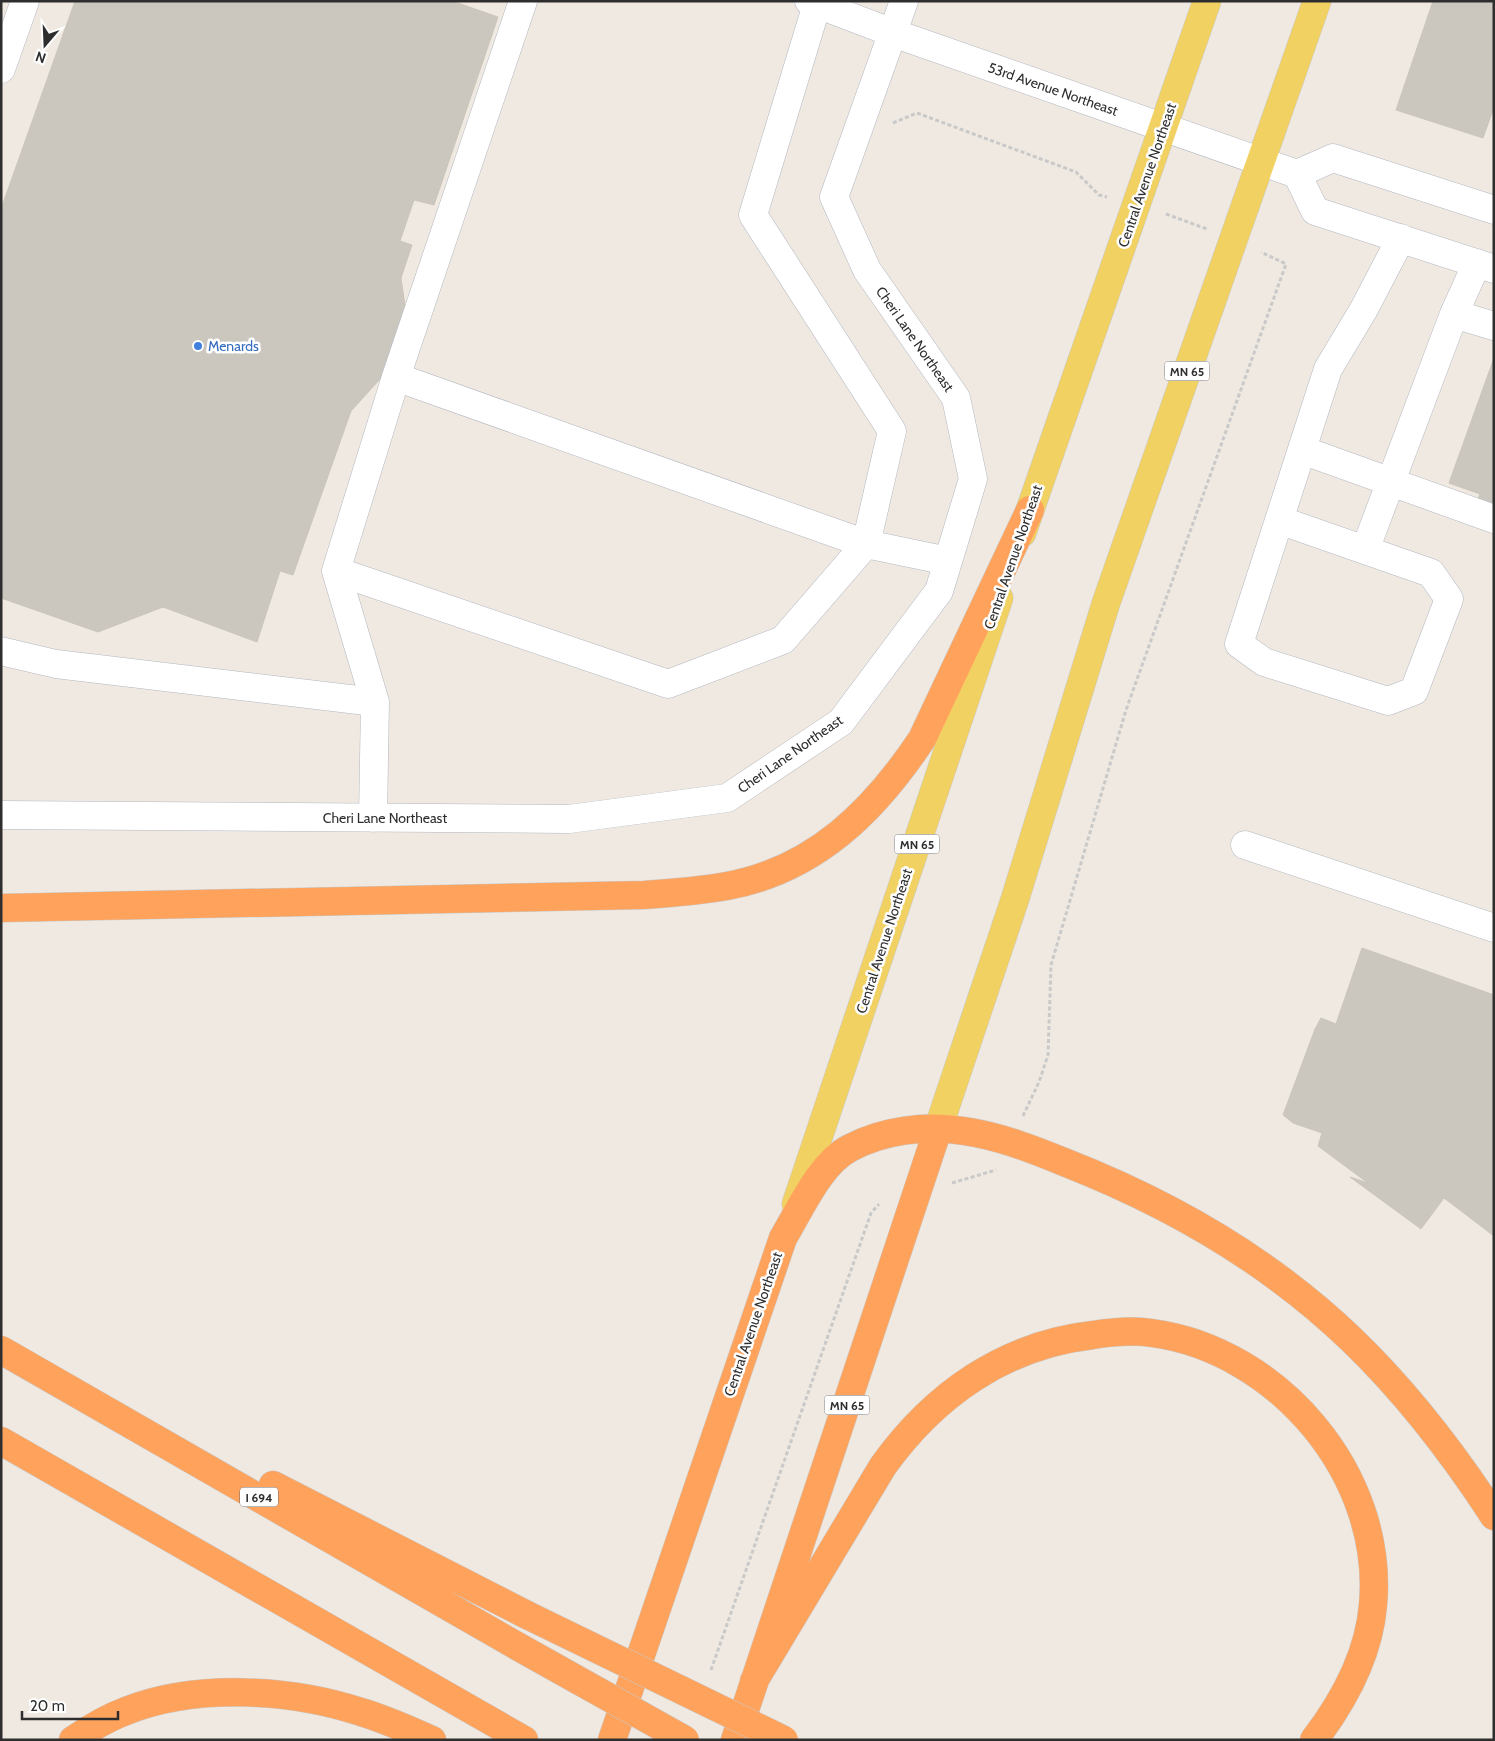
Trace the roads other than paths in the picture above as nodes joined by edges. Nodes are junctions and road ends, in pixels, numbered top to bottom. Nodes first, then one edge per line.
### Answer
1 (25, 1) edge
2 (523, 1) edge
3 (904, 1) edge
4 (1207, 1) edge
5 (1317, 1) edge
6 (815, 2) edge
7 (893, 33) junction
8 (1, 69) edge
9 (1164, 127) junction
10 (1262, 163) junction
11 (1297, 174) junction
12 (1494, 210) edge
13 (1400, 238) junction
14 (1486, 266) edge
15 (1454, 314) junction
16 (1494, 326) edge
17 (396, 378) junction
18 (1302, 450) junction
19 (1391, 481) junction
20 (1030, 510) junction
21 (1279, 520) junction
22 (1494, 520) edge
23 (866, 544) junction
24 (1364, 550) junction
25 (948, 561) junction
26 (336, 571) junction
27 (1, 651) edge
28 (374, 702) junction
29 (1, 815) edge
30 (373, 818) junction
31 (1245, 844) dead end
32 (1, 908) edge
33 (1494, 928) edge
34 (938, 1129) junction
35 (782, 1238) junction
36 (1, 1348) edge
37 (1, 1441) edge
38 (1494, 1516) edge
39 (679, 1541) junction
40 (754, 1681) junction
41 (73, 1740) edge
42 (432, 1740) edge
43 (524, 1740) edge
44 (593, 1740) edge
45 (612, 1740) edge
46 (685, 1740) edge
47 (735, 1740) edge
48 (784, 1740) edge
49 (1314, 1740) edge

1 - 8 street
2 - 17 street
3 - 7 street, Cheri Lane Northeast
4 - 9 main road, Central Avenue Northeast / MN 65
5 - 10 main road, MN 65
6 - 7 street, 53rd Avenue Northeast
6 - 23 street
7 - 9 street, 53rd Avenue Northeast
7 - 25 street, Cheri Lane Northeast
9 - 10 street, 53rd Avenue Northeast
9 - 20 main road, Central Avenue Northeast / MN 65
10 - 11 street, 53rd Avenue Northeast
10 - 34 main road, MN 65
11 - 12 street
11 - 13 street
13 - 14 street
13 - 18 street
14 - 15 street
15 - 16 street
15 - 19 street
17 - 23 street
17 - 26 street
18 - 19 street
18 - 21 street
19 - 22 street
19 - 24 street
20 - 32 highway
20 - 35 main road, Central Avenue Northeast / MN 65
21 - 24 street
21 - 24 street
23 - 25 street
23 - 26 street
25 - 30 street, Cheri Lane Northeast
26 - 28 street
27 - 28 street
28 - 30 street
29 - 30 street, Cheri Lane Northeast
31 - 33 street
34 - 35 highway
34 - 38 highway
34 - 40 highway, MN 65
35 - 39 highway, Central Avenue Northeast / MN 65
36 - 46 highway, I 694, bridge
36 - 48 highway, bridge
37 - 43 highway
39 - 44 highway
39 - 45 highway, Central Avenue Northeast / MN 65
40 - 47 highway, MN 65
40 - 49 highway
41 - 42 highway

